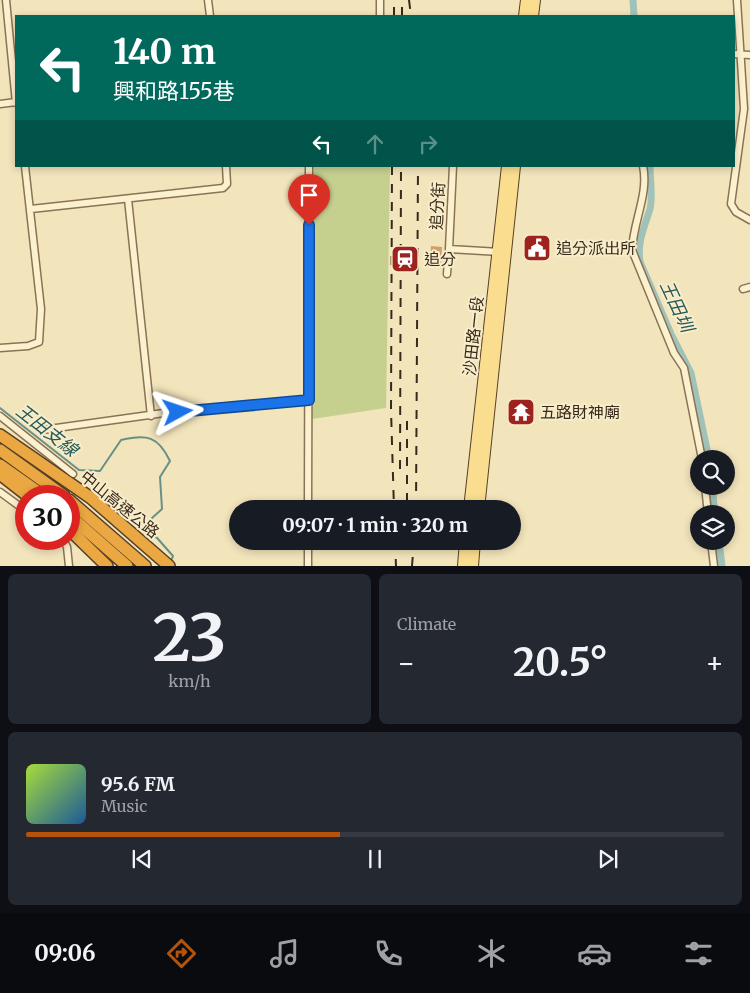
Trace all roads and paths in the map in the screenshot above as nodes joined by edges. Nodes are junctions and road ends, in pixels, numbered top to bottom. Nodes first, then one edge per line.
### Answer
1 (6, 0) edge
2 (208, 0) edge
3 (380, 0) edge
4 (526, 0) edge
5 (535, 0) edge
6 (737, 0) edge
7 (210, 15) edge
8 (380, 15) edge
9 (524, 15) edge
10 (533, 15) edge
11 (737, 54) edge
12 (750, 55) edge
13 (15, 92) edge
14 (15, 102) edge
15 (0, 104) edge
16 (736, 154) edge
17 (26, 167) edge
18 (226, 167) edge
19 (309, 167) edge
20 (453, 167) edge
21 (506, 167) edge
22 (515, 167) edge
23 (643, 167) edge
24 (735, 167) edge
25 (128, 199) junction
26 (31, 209) junction
27 (750, 220) edge
28 (449, 249) junction
29 (501, 252) junction
30 (447, 274) dead end
31 (0, 348) edge
32 (309, 400) junction
33 (0, 416) edge
34 (152, 416) junction
35 (42, 430) dead end
36 (0, 435) edge
37 (0, 450) edge
38 (700, 450) edge
39 (0, 465) edge
40 (0, 474) edge
41 (73, 474) dead end
42 (28, 485) edge
43 (49, 485) edge
44 (15, 486) edge
45 (0, 492) edge
46 (308, 500) edge
47 (470, 500) edge
48 (480, 500) edge
49 (15, 503) edge
50 (80, 510) edge
51 (80, 525) edge
52 (80, 540) edge
53 (66, 550) edge
54 (308, 550) edge
55 (464, 550) edge
56 (474, 550) edge
57 (712, 550) edge
58 (69, 566) edge
59 (107, 566) edge
60 (127, 566) edge
61 (145, 566) edge
62 (169, 566) edge
63 (308, 566) edge
64 (463, 566) edge
65 (472, 566) edge
66 (714, 566) edge

1 - 13 street
2 - 7 street
3 - 8 street
4 - 9 main road
5 - 10 main road
6 - 11 street
11 - 12 street
11 - 16 street
14 - 15 street
17 - 26 street
18 - 25 street
19 - 32 street
20 - 28 street, 追分街
21 - 29 main road, 沙田路一段
22 - 29 main road, 沙田路一段
23 - 38 street
24 - 27 street
25 - 26 street
25 - 34 street
26 - 31 street
28 - 29 street, 追分街
28 - 30 street
29 - 47 main road, 沙田路一段
29 - 48 main road, 沙田路一段
32 - 34 street
32 - 46 street
33 - 41 street
34 - 35 street
36 - 62 highway, 中山高速公路
37 - 43 highway, 中山高速公路
39 - 42 highway
40 - 44 highway
45 - 49 street
50 - 61 highway, 中山高速公路
51 - 60 highway
52 - 59 highway
53 - 58 street
54 - 63 street
55 - 64 main road
56 - 65 main road
57 - 66 street

